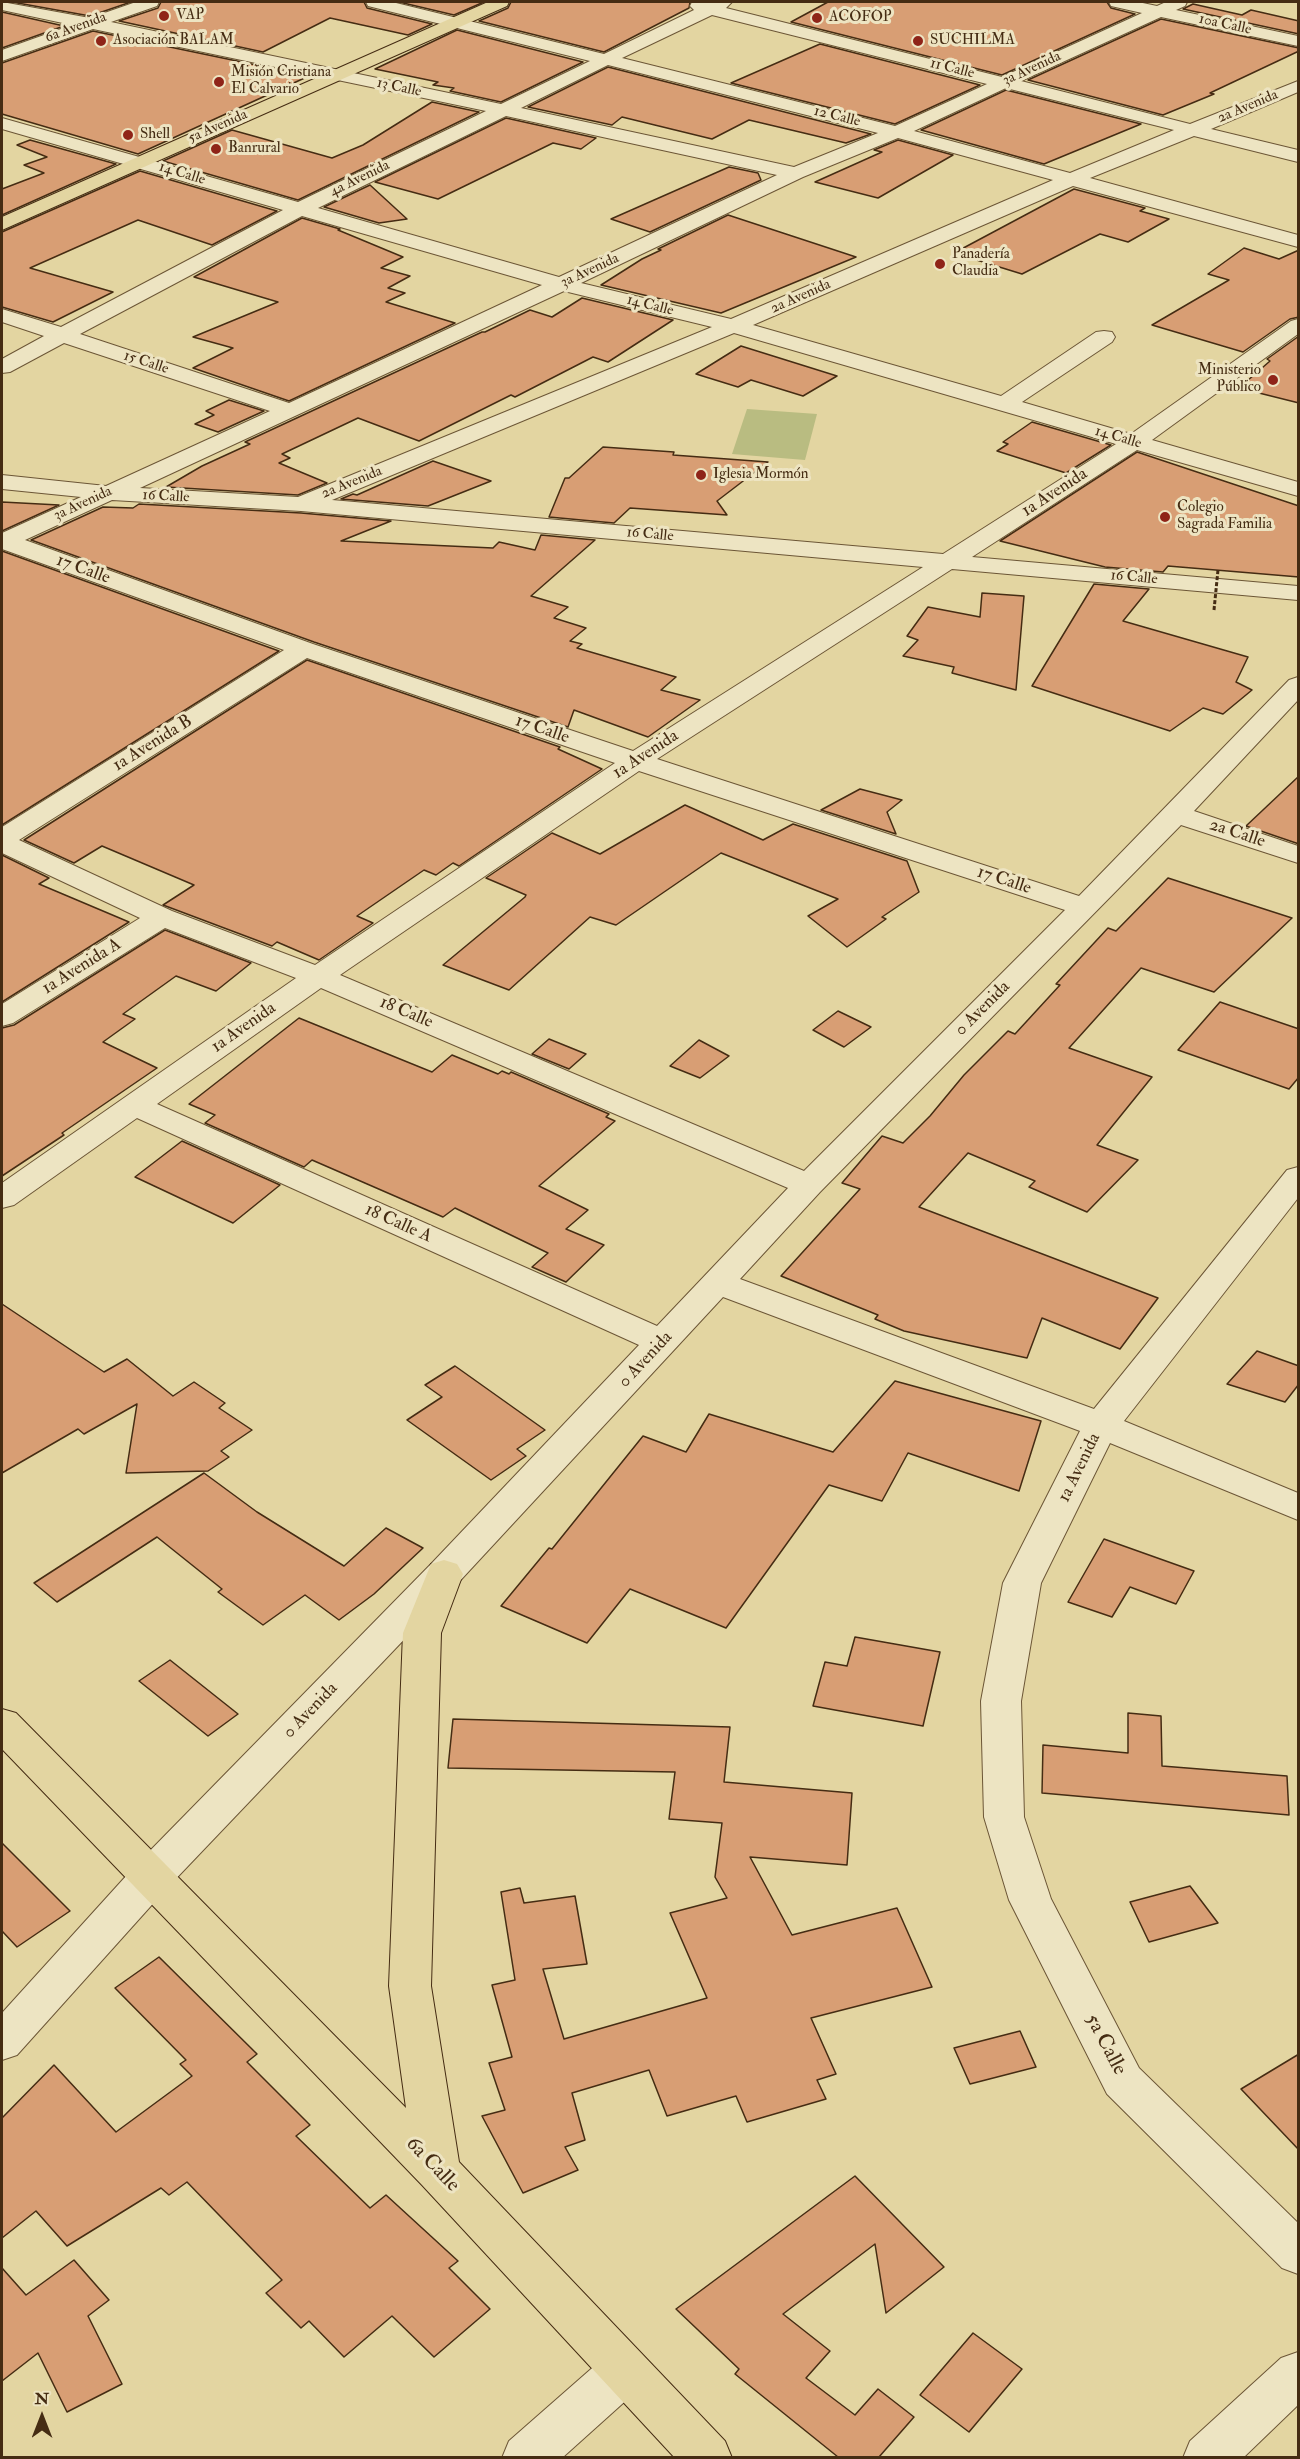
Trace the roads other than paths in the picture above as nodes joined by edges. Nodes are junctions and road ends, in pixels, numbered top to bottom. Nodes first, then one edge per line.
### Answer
1 (151, 2) edge
2 (374, 2) edge
3 (501, 2) edge
4 (676, 2) edge
5 (1117, 2) edge
6 (1179, 2) edge
7 (2, 5) edge
8 (716, 5) edge
9 (1159, 10) junction
10 (90, 23) junction
11 (453, 23) junction
12 (1299, 41) edge
13 (2, 56) edge
14 (606, 58) junction
15 (336, 75) junction
16 (1005, 82) junction
17 (1299, 86) edge
18 (501, 109) junction
19 (2, 123) edge
20 (1196, 129) junction
21 (897, 132) junction
22 (1299, 156) edge
23 (141, 162) junction
24 (796, 173) junction
25 (1074, 178) junction
26 (298, 210) junction
27 (2, 224) edge
28 (1299, 241) edge
29 (560, 284) junction
30 (2, 315) edge
31 (1299, 325) edge
32 (733, 326) junction
33 (62, 335) junction
34 (1104, 338) dead end
35 (2, 367) edge
36 (1003, 405) junction
37 (291, 411) junction
38 (1134, 442) junction
39 (2, 482) edge
40 (1299, 489) edge
41 (106, 493) junction
42 (302, 504) junction
43 (3, 542) edge
44 (947, 562) junction
45 (1299, 593) edge
46 (304, 649) junction
47 (1299, 685) edge
48 (636, 761) junction
49 (1176, 814) junction
50 (2, 841) edge
51 (1299, 855) edge
52 (1085, 907) junction
53 (162, 917) junction
54 (318, 976) junction
55 (2, 1017) edge
56 (134, 1105) junction
57 (1299, 1177) edge
58 (809, 1185) junction
59 (2, 1198) edge
60 (719, 1283) junction
61 (663, 1342) junction
62 (1101, 1425) junction
63 (1299, 1507) edge
64 (444, 1574) junction
65 (2, 1724) edge
66 (1004, 1817) joint
67 (152, 1876) junction
68 (2, 2042) edge
69 (438, 2171) junction
70 (1299, 2253) edge
71 (624, 2371) junction
72 (1299, 2374) edge
73 (526, 2457) edge
74 (708, 2457) edge
75 (1207, 2457) edge

1 - 10 street, 6a Avenida
2 - 11 street, 12 Calle
3 - 11 main road, 5a Avenida
4 - 8 street, 11 Calle
5 - 9 street, 10a Calle
6 - 9 street, 3a Avenida
7 - 10 street, 13 Calle
8 - 14 street, 4a Avenida
8 - 16 street, 11 Calle
9 - 12 street, 10a Calle
9 - 16 street, 3a Avenida
10 - 13 street, 6a Avenida
10 - 15 street, 13 Calle
11 - 14 street, 12 Calle
11 - 15 main road, 5a Avenida
14 - 18 street, 4a Avenida
14 - 21 street, 12 Calle
15 - 18 street, 13 Calle
15 - 23 main road, 5a Avenida
16 - 20 street, 11 Calle
16 - 21 street, 3a Avenida
17 - 20 street, 2a Avenida
18 - 24 street, 13 Calle
18 - 26 street, 4a Avenida
19 - 23 street, 14 Calle
20 - 22 street, 11 Calle
20 - 25 street, 2a Avenida
21 - 24 street, 3a Avenida
21 - 25 street, 12 Calle
23 - 26 street, 14 Calle
23 - 27 main road, 5a Avenida
24 - 29 street, 3a Avenida
25 - 28 street, 12 Calle
25 - 32 street, 2a Avenida
26 - 29 street, 14 Calle
26 - 33 street, 4a Avenida
29 - 32 street, 14 Calle
29 - 37 street, 3a Avenida
30 - 33 street, 15 Calle
31 - 38 street, 1a Avenida
32 - 36 street, 14 Calle
32 - 42 street, 2a Avenida
33 - 35 street, 4a Avenida
33 - 37 street, 15 Calle
34 - 36 street
36 - 38 street, 14 Calle
37 - 41 street, 3a Avenida
38 - 40 street, 14 Calle
38 - 44 street, 1a Avenida
39 - 41 street, 16 Calle
41 - 42 street, 16 Calle
41 - 43 street, 3a Avenida
42 - 44 street, 16 Calle
43 - 46 street, 17 Calle
44 - 45 street, 16 Calle
44 - 48 street, 1a Avenida
46 - 48 street, 17 Calle
46 - 50 street, 1a Avenida B
47 - 49 street, 0 Avenida
48 - 52 street, 17 Calle
48 - 54 street, 1a Avenida
49 - 51 street, 2a Calle
49 - 52 street, 0 Avenida
50 - 53 street, 18 Calle
52 - 58 street, 0 Avenida
53 - 54 street, 18 Calle
53 - 55 street, 1a Avenida A
54 - 56 street, 1a Avenida
54 - 58 street, 18 Calle
56 - 59 street, 1a Avenida
56 - 61 street, 18 Calle A
57 - 62 street, 1a Avenida
58 - 60 street, 0 Avenida
60 - 61 street, 0 Avenida
60 - 62 street
61 - 64 street, 0 Avenida
62 - 63 street
62 - 66 street, 1a Avenida
64 - 67 street, 0 Avenida
64 - 69 main road
65 - 67 main road, 6a Calle
66 - 70 street, 5a Calle
67 - 68 street, 0 Avenida
67 - 69 main road, 6a Calle
69 - 71 main road, 6a Calle
71 - 73 street
71 - 74 main road, 6a Calle
72 - 75 street

